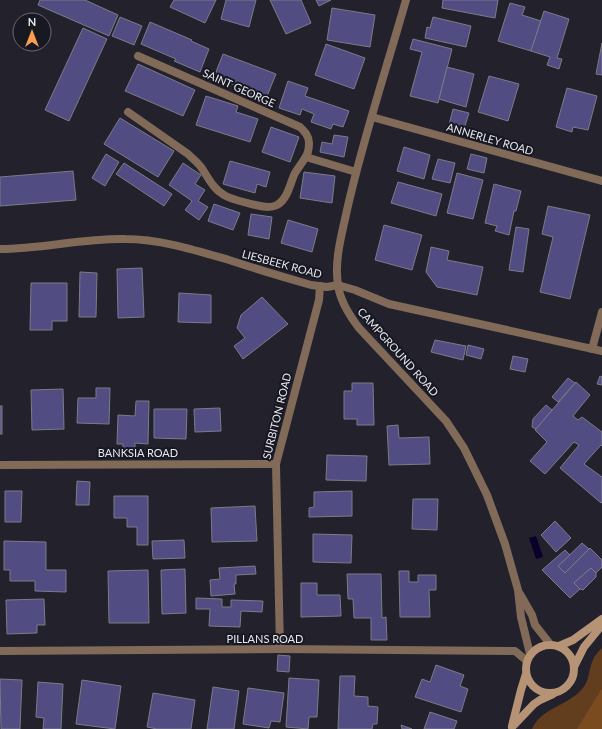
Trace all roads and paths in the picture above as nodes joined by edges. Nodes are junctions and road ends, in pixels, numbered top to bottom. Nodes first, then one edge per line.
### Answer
1 (406, 0) edge
2 (138, 56) dead end
3 (128, 112) dead end
4 (372, 117) junction
5 (306, 157) junction
6 (356, 172) junction
7 (602, 182) edge
8 (0, 249) edge
9 (338, 285) junction
10 (320, 286) junction
11 (602, 312) edge
12 (592, 349) junction
13 (602, 351) edge
14 (276, 464) junction
15 (0, 465) edge
16 (518, 590) junction
17 (602, 619) edge
18 (602, 625) edge
19 (550, 644) junction
20 (559, 646) junction
21 (280, 650) junction
22 (0, 651) edge
23 (528, 658) junction
24 (574, 667) junction
25 (526, 674) junction
26 (560, 691) junction
27 (512, 728) edge

1 - 4 street, CAMPGROUND ROAD
2 - 5 street, SAINT GEORGE
3 - 5 street, SAINT GEORGE
4 - 6 street, CAMPGROUND ROAD
4 - 7 street, ANNERLEY ROAD
5 - 6 street
6 - 9 street, CAMPGROUND ROAD
8 - 10 street, LIESBEEK ROAD
9 - 10 street, LIESBEEK ROAD
9 - 12 street, LIESBEEK ROAD
9 - 16 street, CAMPGROUND ROAD
10 - 14 street, SURBITON ROAD
11 - 12 street
12 - 13 street, LIESBEEK ROAD
14 - 15 street, BANKSIA ROAD
14 - 21 street, SURBITON ROAD
16 - 19 street, CAMPGROUND ROAD
16 - 23 street, CAMPGROUND ROAD
17 - 20 street
18 - 24 street
19 - 20 street
19 - 23 street
20 - 24 street
21 - 22 street, PILLANS ROAD
21 - 23 street, PILLANS ROAD
23 - 25 street
24 - 26 street
25 - 26 street
25 - 27 street
26 - 27 street

